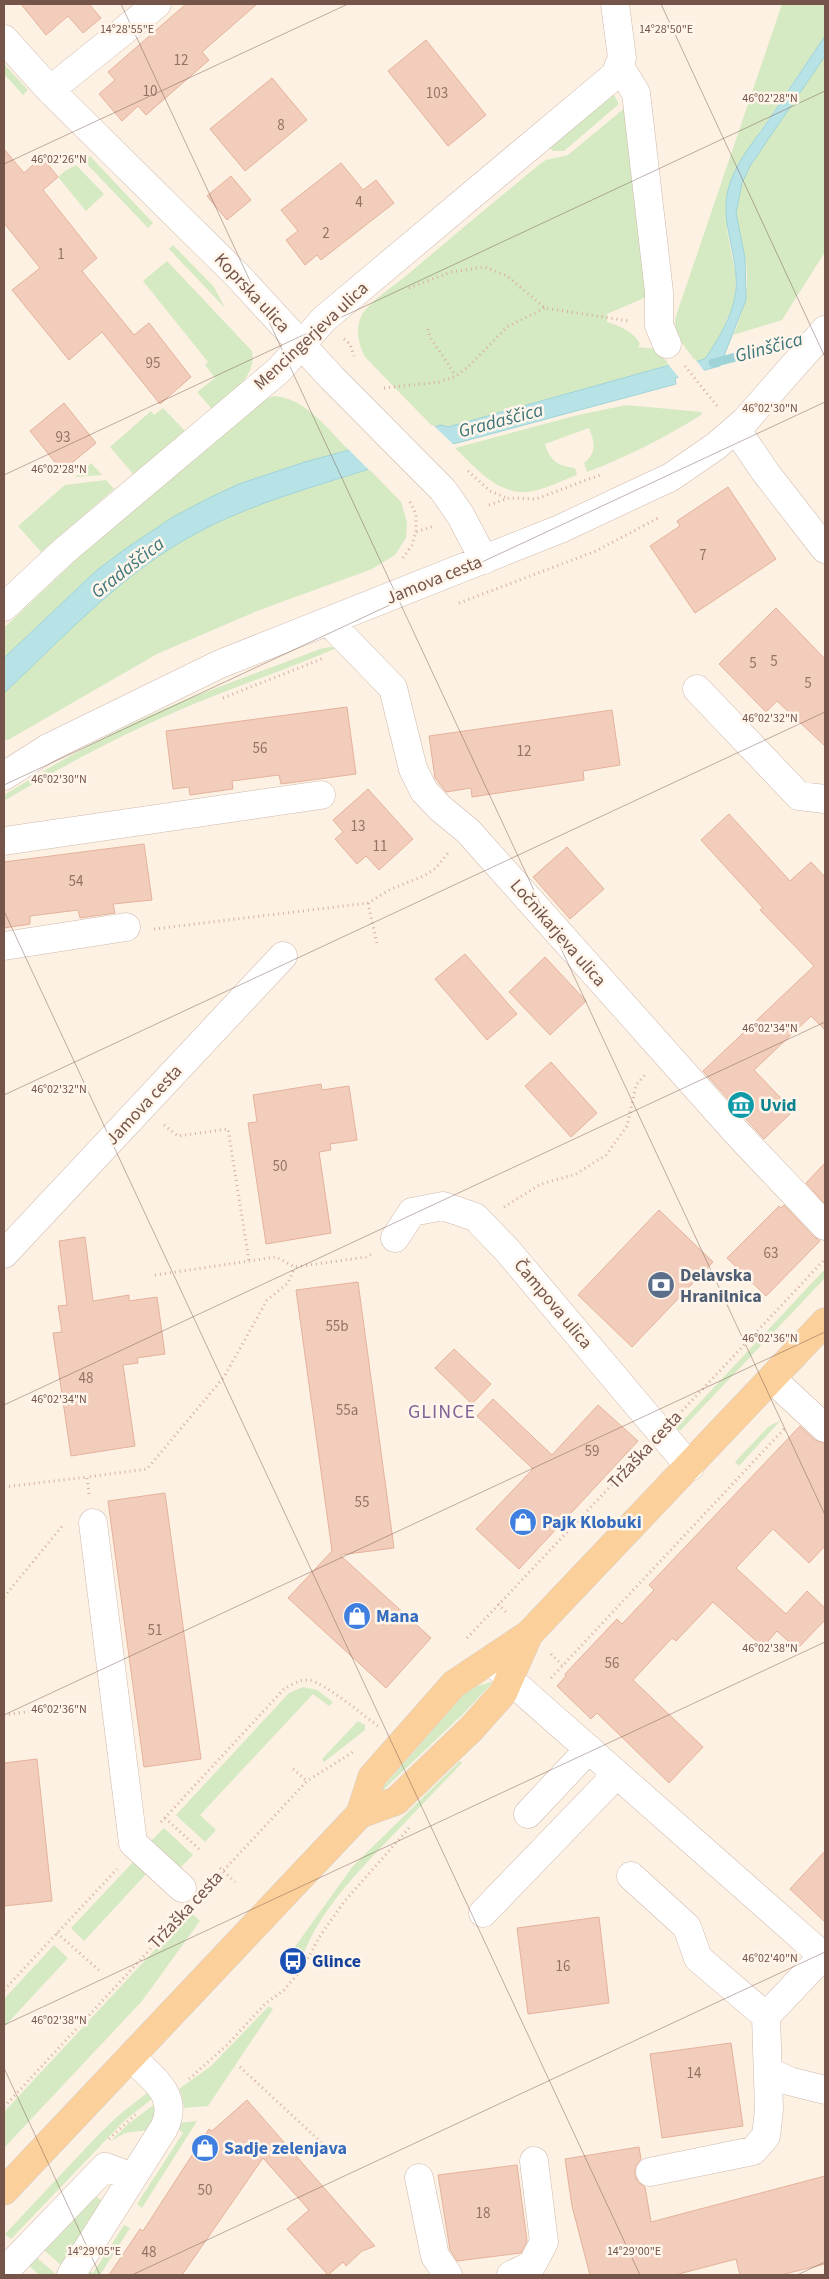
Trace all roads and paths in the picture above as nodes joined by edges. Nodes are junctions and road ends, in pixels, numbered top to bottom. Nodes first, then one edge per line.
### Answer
1 (157, 4) edge
2 (615, 4) edge
3 (4, 39) edge
4 (620, 67) junction
5 (50, 90) junction
6 (408, 288) dead end
7 (545, 308) junction
8 (428, 329) dead end
9 (825, 330) edge
10 (663, 334) junction
11 (301, 345) junction
12 (456, 376) junction
13 (383, 388) dead end
14 (716, 405) dead end
15 (736, 429) junction
16 (603, 474) dead end
17 (476, 480) dead end
18 (545, 496) junction
19 (509, 498) junction
20 (409, 499) dead end
21 (498, 502) dead end
22 (548, 502) dead end
23 (416, 532) dead end
24 (825, 549) edge
25 (484, 560) junction
26 (4, 607) edge
27 (328, 622) junction
28 (697, 689) dead end
29 (4, 776) edge
30 (322, 795) dead end
31 (825, 799) edge
32 (468, 831) junction
33 (4, 841) edge
34 (368, 903) junction
35 (126, 927) joint
36 (377, 944) dead end
37 (4, 946) edge
38 (283, 956) dead end
39 (666, 1054) junction
40 (142, 1106) junction
41 (475, 1217) junction
42 (825, 1226) edge
43 (396, 1238) joint
44 (4, 1254) edge
45 (825, 1259) edge
46 (249, 1261) junction
47 (295, 1267) junction
48 (155, 1275) dead end
49 (825, 1322) edge
50 (772, 1379) junction
51 (786, 1427) dead end
52 (825, 1428) edge
53 (661, 1434) junction
54 (690, 1466) junction
55 (87, 1477) junction
56 (4, 1487) edge
57 (89, 1494) junction
58 (88, 1512) junction
59 (65, 1523) dead end
60 (4, 1597) edge
61 (498, 1604) junction
62 (503, 1609) dead end
63 (466, 1639) dead end
64 (556, 1659) dead end
65 (562, 1665) junction
66 (501, 1669) junction
67 (548, 1682) dead end
68 (76, 1705) dead end
69 (349, 1706) junction
70 (345, 1711) dead end
71 (4, 1715) edge
72 (378, 1733) dead end
73 (589, 1749) junction
74 (356, 1750) dead end
75 (293, 1769) dead end
76 (617, 1774) junction
77 (307, 1782) junction
78 (360, 1814) junction
79 (528, 1814) dead end
80 (165, 1818) junction
81 (416, 1822) dead end
82 (138, 1847) junction
83 (199, 1848) dead end
84 (222, 1870) junction
85 (631, 1876) dead end
86 (235, 1882) dead end
87 (190, 1898) junction
88 (483, 1913) dead end
89 (57, 1933) junction
90 (824, 1955) edge
91 (102, 1973) dead end
92 (4, 1990) edge
93 (766, 2016) junction
94 (131, 2057) junction
95 (240, 2067) dead end
96 (768, 2071) junction
97 (185, 2081) dead end
98 (825, 2090) edge
99 (4, 2106) edge
100 (336, 2156) dead end
101 (534, 2162) dead end
102 (650, 2172) dead end
103 (133, 2177) junction
104 (419, 2178) dead end
105 (4, 2191) edge
106 (4, 2272) edge
107 (70, 2275) edge
108 (448, 2275) edge
109 (511, 2275) edge

1 - 5 street
2 - 4 street
3 - 5 street, Koprska ulica
4 - 10 street
4 - 11 street, Mencingerjeva ulica
5 - 11 street, Koprska ulica
6 - 7 path
7 - 10 path
7 - 12 path
8 - 12 path
9 - 15 street, Jamova cesta
10 - 14 path
11 - 25 street, Koprska ulica
11 - 26 street, Mencingerjeva ulica
12 - 13 path
15 - 24 street
15 - 25 street, Jamova cesta
16 - 18 path
17 - 19 path
18 - 19 path
18 - 22 path
19 - 21 path
20 - 23 path
25 - 27 street, Jamova cesta
27 - 29 street, Jamova cesta
27 - 32 street, Ločnikarjeva ulica
28 - 31 street
30 - 33 street
32 - 34 path
32 - 39 street, Ločnikarjeva ulica
34 - 35 path
34 - 36 path
35 - 37 street
38 - 40 street, Jamova cesta
39 - 41 path
39 - 42 street, Ločnikarjeva ulica
40 - 44 street, Jamova cesta
40 - 46 path
41 - 43 street, Čampova ulica
41 - 53 street, Čampova ulica
43 - 47 path
45 - 53 path, Tržaška cesta
46 - 47 path
46 - 48 path
47 - 55 path
49 - 50 main road
50 - 52 street
50 - 54 main road
51 - 65 path
53 - 54 street, Čampova ulica
53 - 61 path, Tržaška cesta
54 - 66 main road
55 - 56 path
55 - 57 path
57 - 58 path
57 - 58 path
58 - 82 street
59 - 60 path
61 - 62 path
61 - 63 path, Tržaška cesta
64 - 65 path
65 - 67 path
66 - 73 street
66 - 78 main road
66 - 78 main road
68 - 71 path
69 - 70 path
69 - 72 path
69 - 80 path
73 - 76 street
73 - 79 street
74 - 77 path, Tržaška cesta
75 - 77 path
76 - 88 street
76 - 90 street
77 - 84 path, Tržaška cesta
78 - 94 main road
80 - 82 path
80 - 83 path
81 - 97 path
82 - 87 street
82 - 89 path
84 - 86 path
84 - 87 path, Tržaška cesta
85 - 93 street
87 - 99 path, Tržaška cesta
89 - 91 path
89 - 92 path
90 - 93 street
93 - 96 street
94 - 103 street
94 - 105 main road
95 - 100 path
96 - 98 street
96 - 102 street
101 - 109 street
103 - 106 street
103 - 107 street
104 - 108 street

